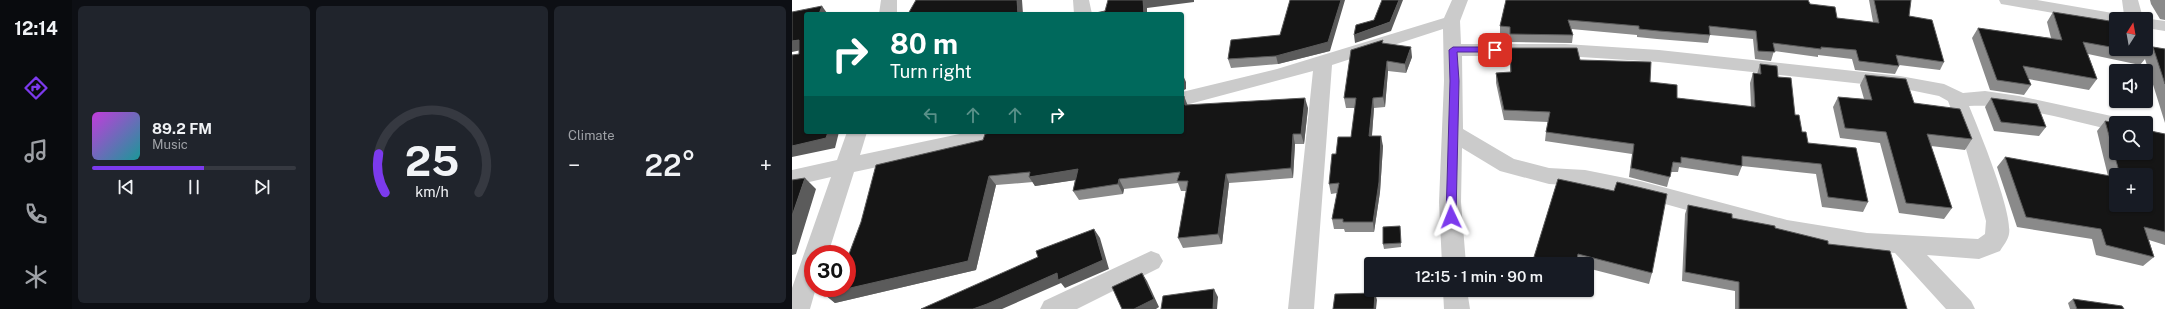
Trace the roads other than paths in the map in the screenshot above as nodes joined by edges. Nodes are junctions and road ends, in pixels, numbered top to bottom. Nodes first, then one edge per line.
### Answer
1 (889, 0) edge
2 (1081, 0) edge
3 (1460, 0) edge
4 (2007, 0) edge
5 (2130, 0) edge
6 (888, 12) edge
7 (1083, 12) edge
8 (2133, 12) edge
9 (2109, 17) edge
10 (1451, 21) junction
11 (2153, 25) edge
12 (2165, 26) edge
13 (1453, 50) junction
14 (1323, 61) junction
15 (1184, 99) edge
16 (1957, 100) junction
17 (2109, 122) edge
18 (1453, 133) junction
19 (857, 134) edge
20 (997, 134) edge
21 (848, 166) junction
22 (792, 178) edge
23 (1901, 244) junction
24 (819, 245) edge
25 (1454, 257) edge
26 (1151, 261) dead end
27 (804, 288) edge
28 (1456, 297) edge
29 (797, 309) edge
30 (1053, 309) edge
31 (1302, 309) edge
32 (1457, 309) edge
33 (1962, 309) edge

1 - 6 street
2 - 7 street
3 - 10 street
4 - 9 street
5 - 8 street
10 - 13 street
10 - 14 street
11 - 12 street
13 - 16 street
13 - 18 street
14 - 15 street
14 - 31 street
16 - 17 street
16 - 23 street
18 - 23 street
18 - 25 street
19 - 21 street
20 - 21 street
21 - 22 street
21 - 24 street
23 - 33 street
26 - 30 street
27 - 29 street
28 - 32 street

